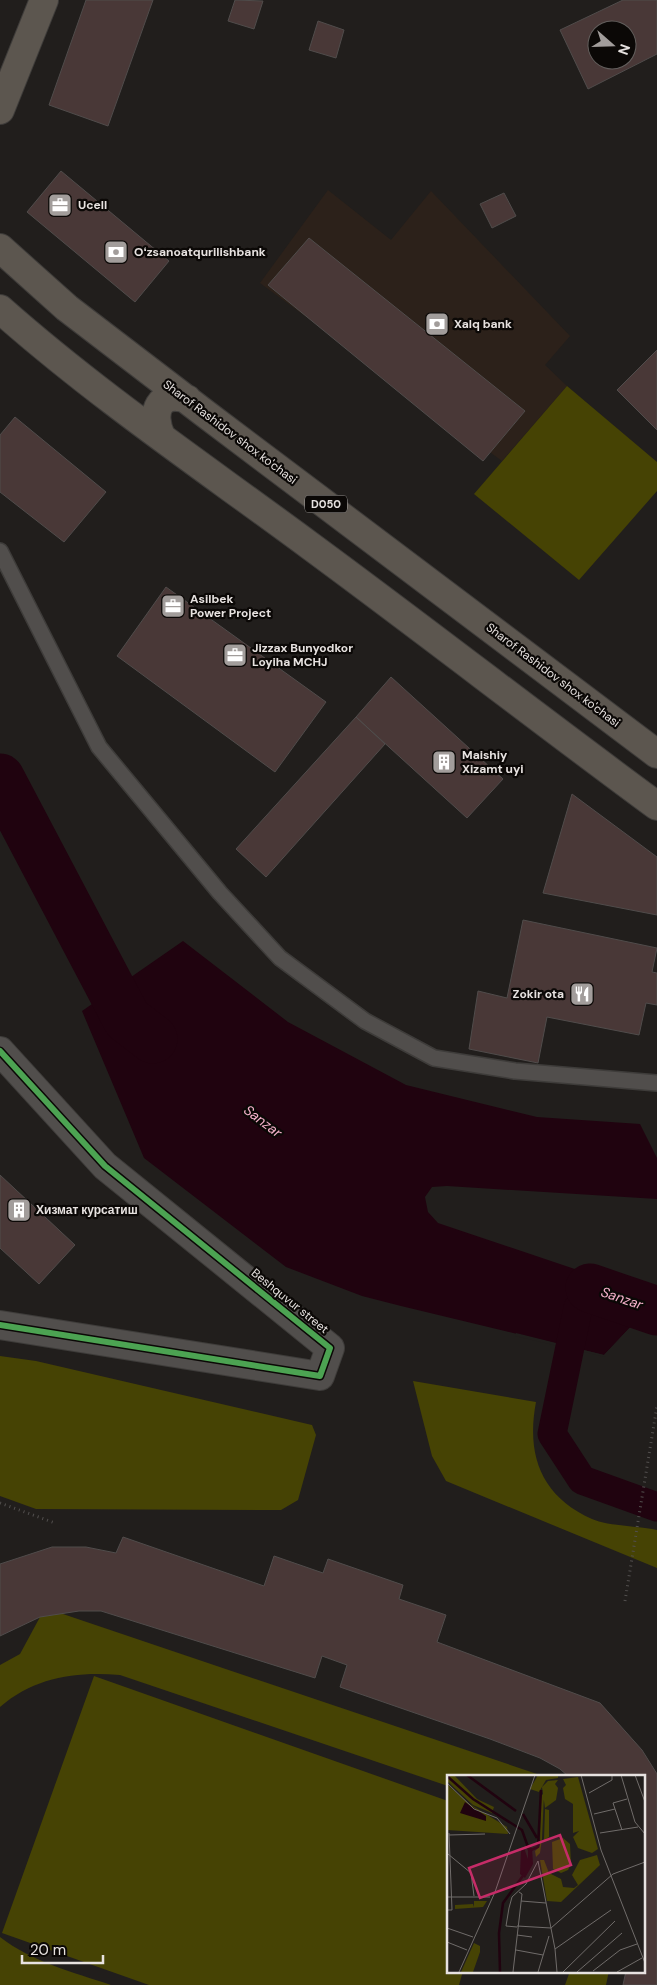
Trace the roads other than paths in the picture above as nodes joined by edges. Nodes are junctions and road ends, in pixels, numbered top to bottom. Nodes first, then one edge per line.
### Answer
1 (44, 0) edge
2 (0, 110) edge
3 (0, 248) edge
4 (0, 309) edge
5 (188, 399) junction
6 (161, 436) junction
7 (0, 551) edge
8 (600, 711) junction
9 (575, 745) junction
10 (657, 754) edge
11 (657, 806) edge
12 (0, 1051) edge
13 (657, 1083) edge
14 (0, 1325) edge

1 - 2 main road
3 - 5 main road, Sharof Rashidov shox ko'chasi / D050
4 - 6 main road
5 - 6 main road
5 - 8 main road, Sharof Rashidov shox ko'chasi / D050
6 - 9 main road
7 - 13 lane
8 - 9 main road
8 - 10 main road, Sharof Rashidov shox ko'chasi / D050
9 - 11 main road
12 - 14 street, Beshquvur street

